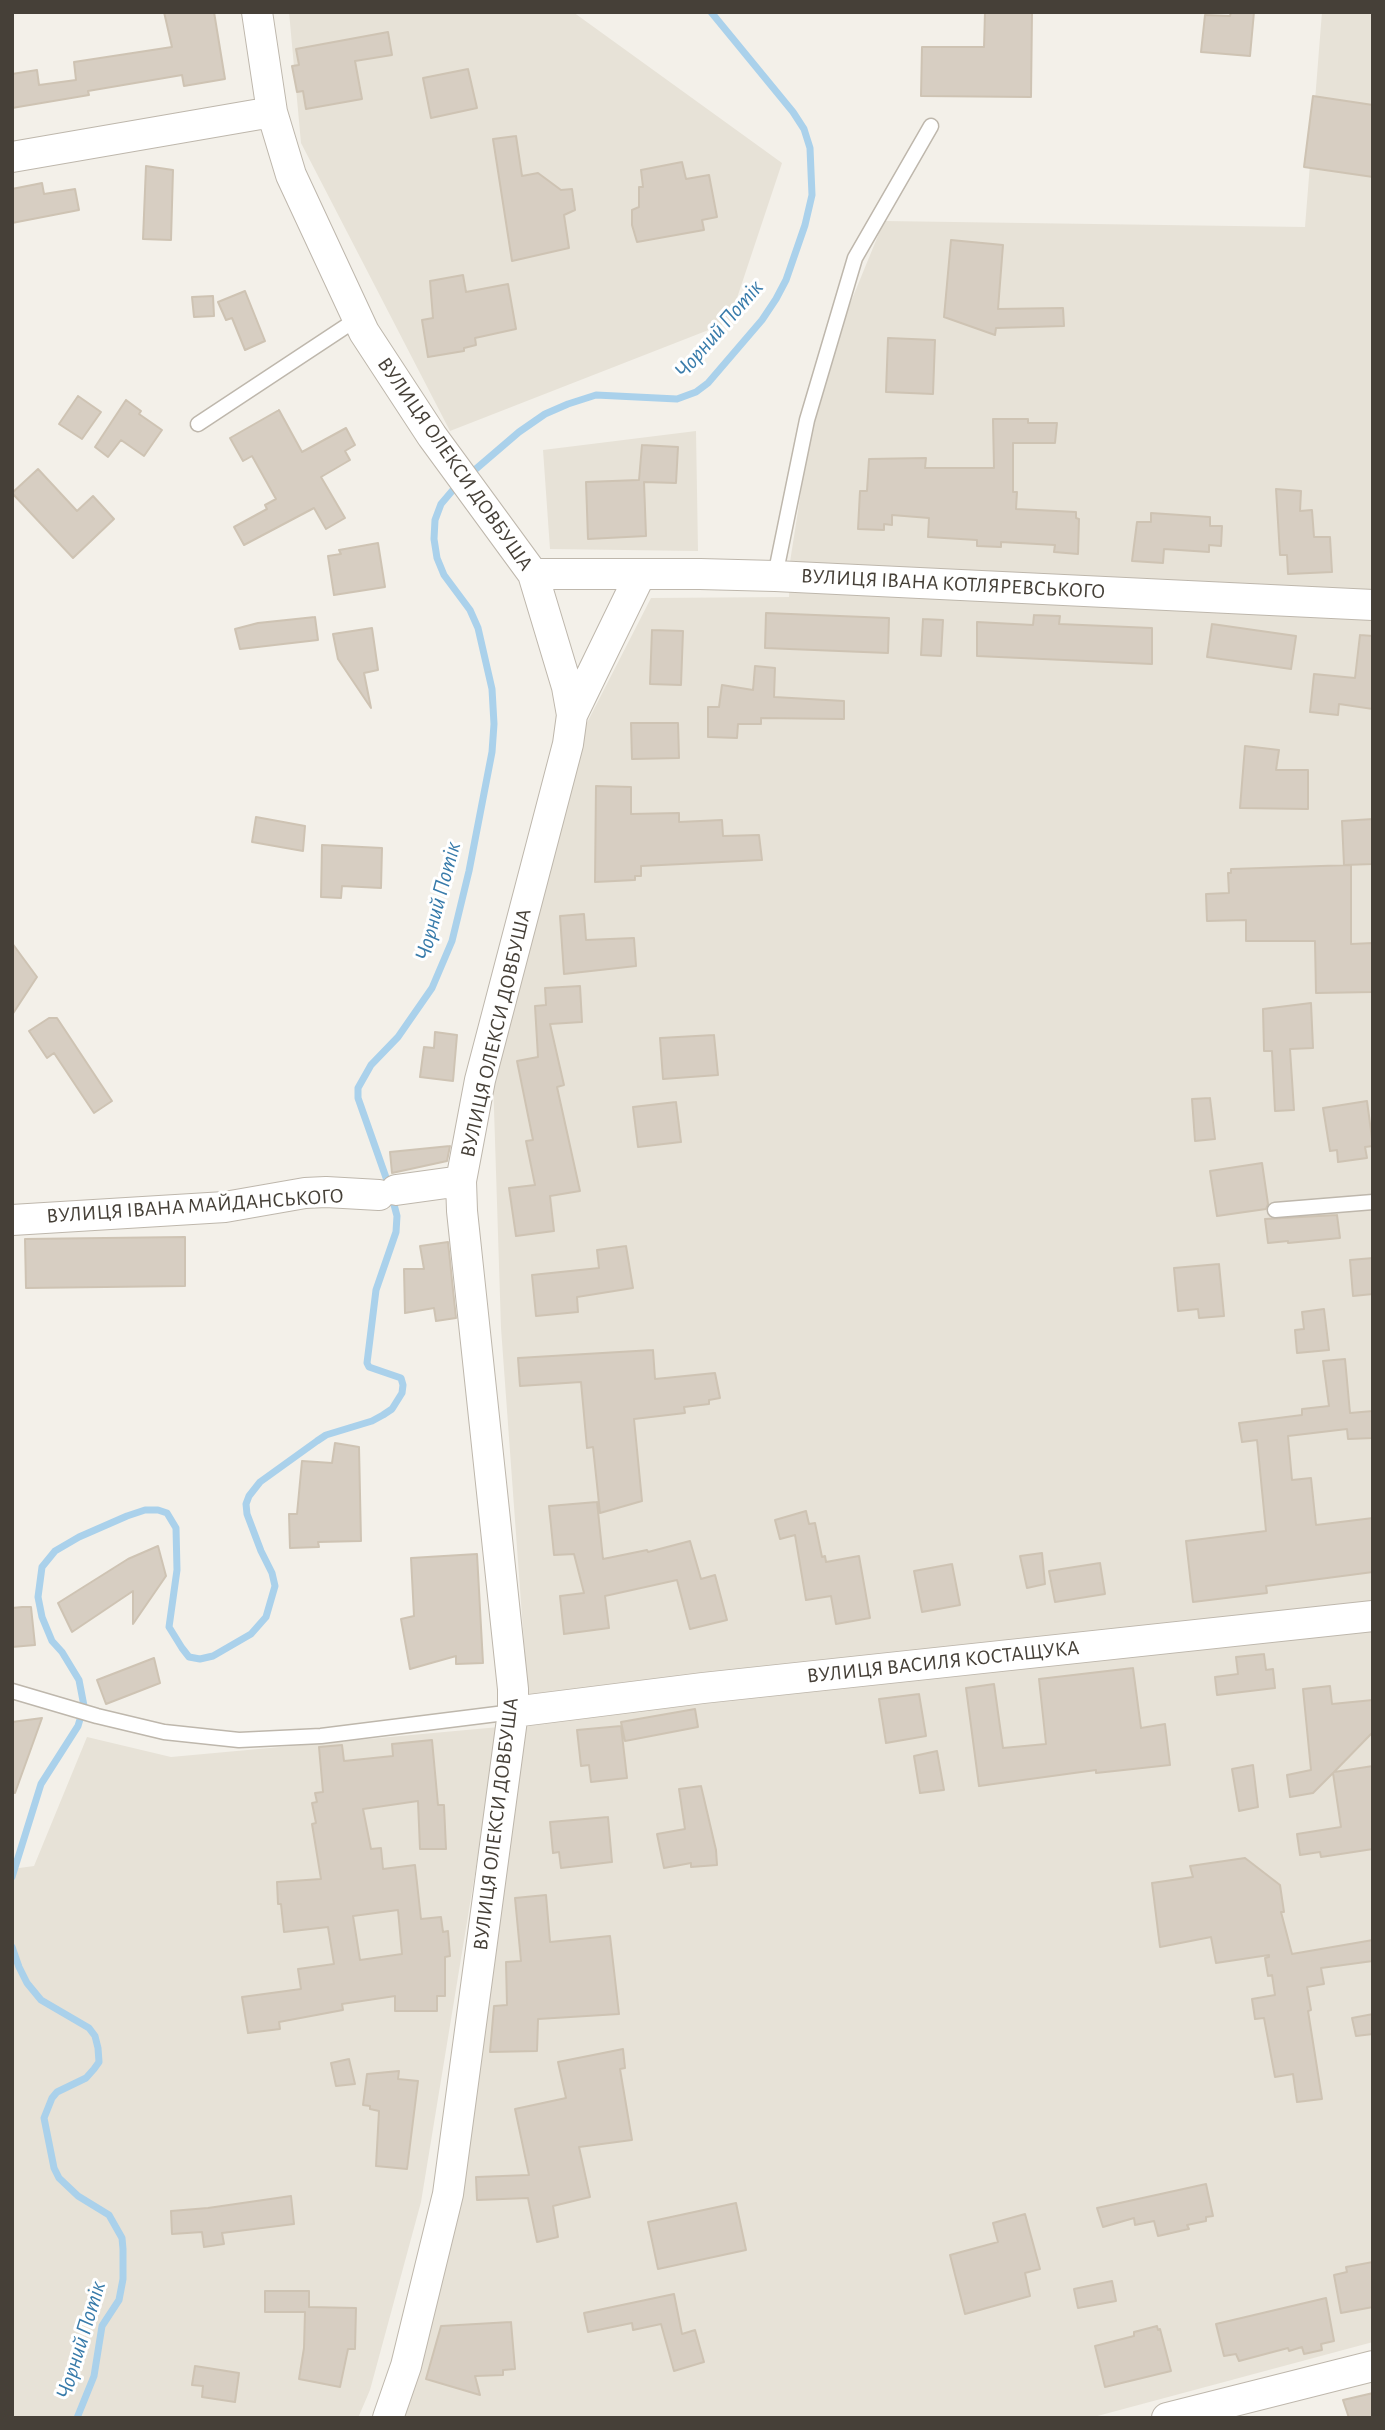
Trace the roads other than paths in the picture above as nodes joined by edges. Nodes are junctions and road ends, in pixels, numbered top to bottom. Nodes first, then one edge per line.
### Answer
1 (257, 12) edge
2 (272, 112) junction
3 (931, 126) dead end
4 (12, 157) edge
5 (357, 319) junction
6 (198, 424) dead end
7 (533, 574) junction
8 (639, 575) junction
9 (775, 576) junction
10 (1373, 605) edge
11 (572, 715) junction
12 (461, 1181) junction
13 (1373, 1202) edge
14 (1275, 1210) dead end
15 (12, 1220) edge
16 (1373, 1616) edge
17 (12, 1691) edge
18 (513, 1712) junction
19 (1373, 2366) edge
20 (388, 2418) edge
21 (1167, 2418) edge

1 - 2 street, ВУЛИЦЯ ОЛЕКСИ ДОВБУША
2 - 4 street
2 - 5 street, ВУЛИЦЯ ОЛЕКСИ ДОВБУША
3 - 9 lane
5 - 6 lane
5 - 7 street, ВУЛИЦЯ ОЛЕКСИ ДОВБУША
7 - 8 street, ВУЛИЦЯ ІВАНА КОТЛЯРЕВСЬКОГО
7 - 11 street, ВУЛИЦЯ ОЛЕКСИ ДОВБУША
8 - 9 street, ВУЛИЦЯ ІВАНА КОТЛЯРЕВСЬКОГО
8 - 11 street
9 - 10 street, ВУЛИЦЯ ІВАНА КОТЛЯРЕВСЬКОГО
11 - 12 street, ВУЛИЦЯ ОЛЕКСИ ДОВБУША
12 - 15 street, ВУЛИЦЯ ІВАНА МАЙДАНСЬКОГО
12 - 18 street, ВУЛИЦЯ ОЛЕКСИ ДОВБУША
13 - 14 lane
16 - 18 street, ВУЛИЦЯ ВАСИЛЯ КОСТАЩУКА
17 - 18 lane
18 - 20 street, ВУЛИЦЯ ОЛЕКСИ ДОВБУША
19 - 21 street

